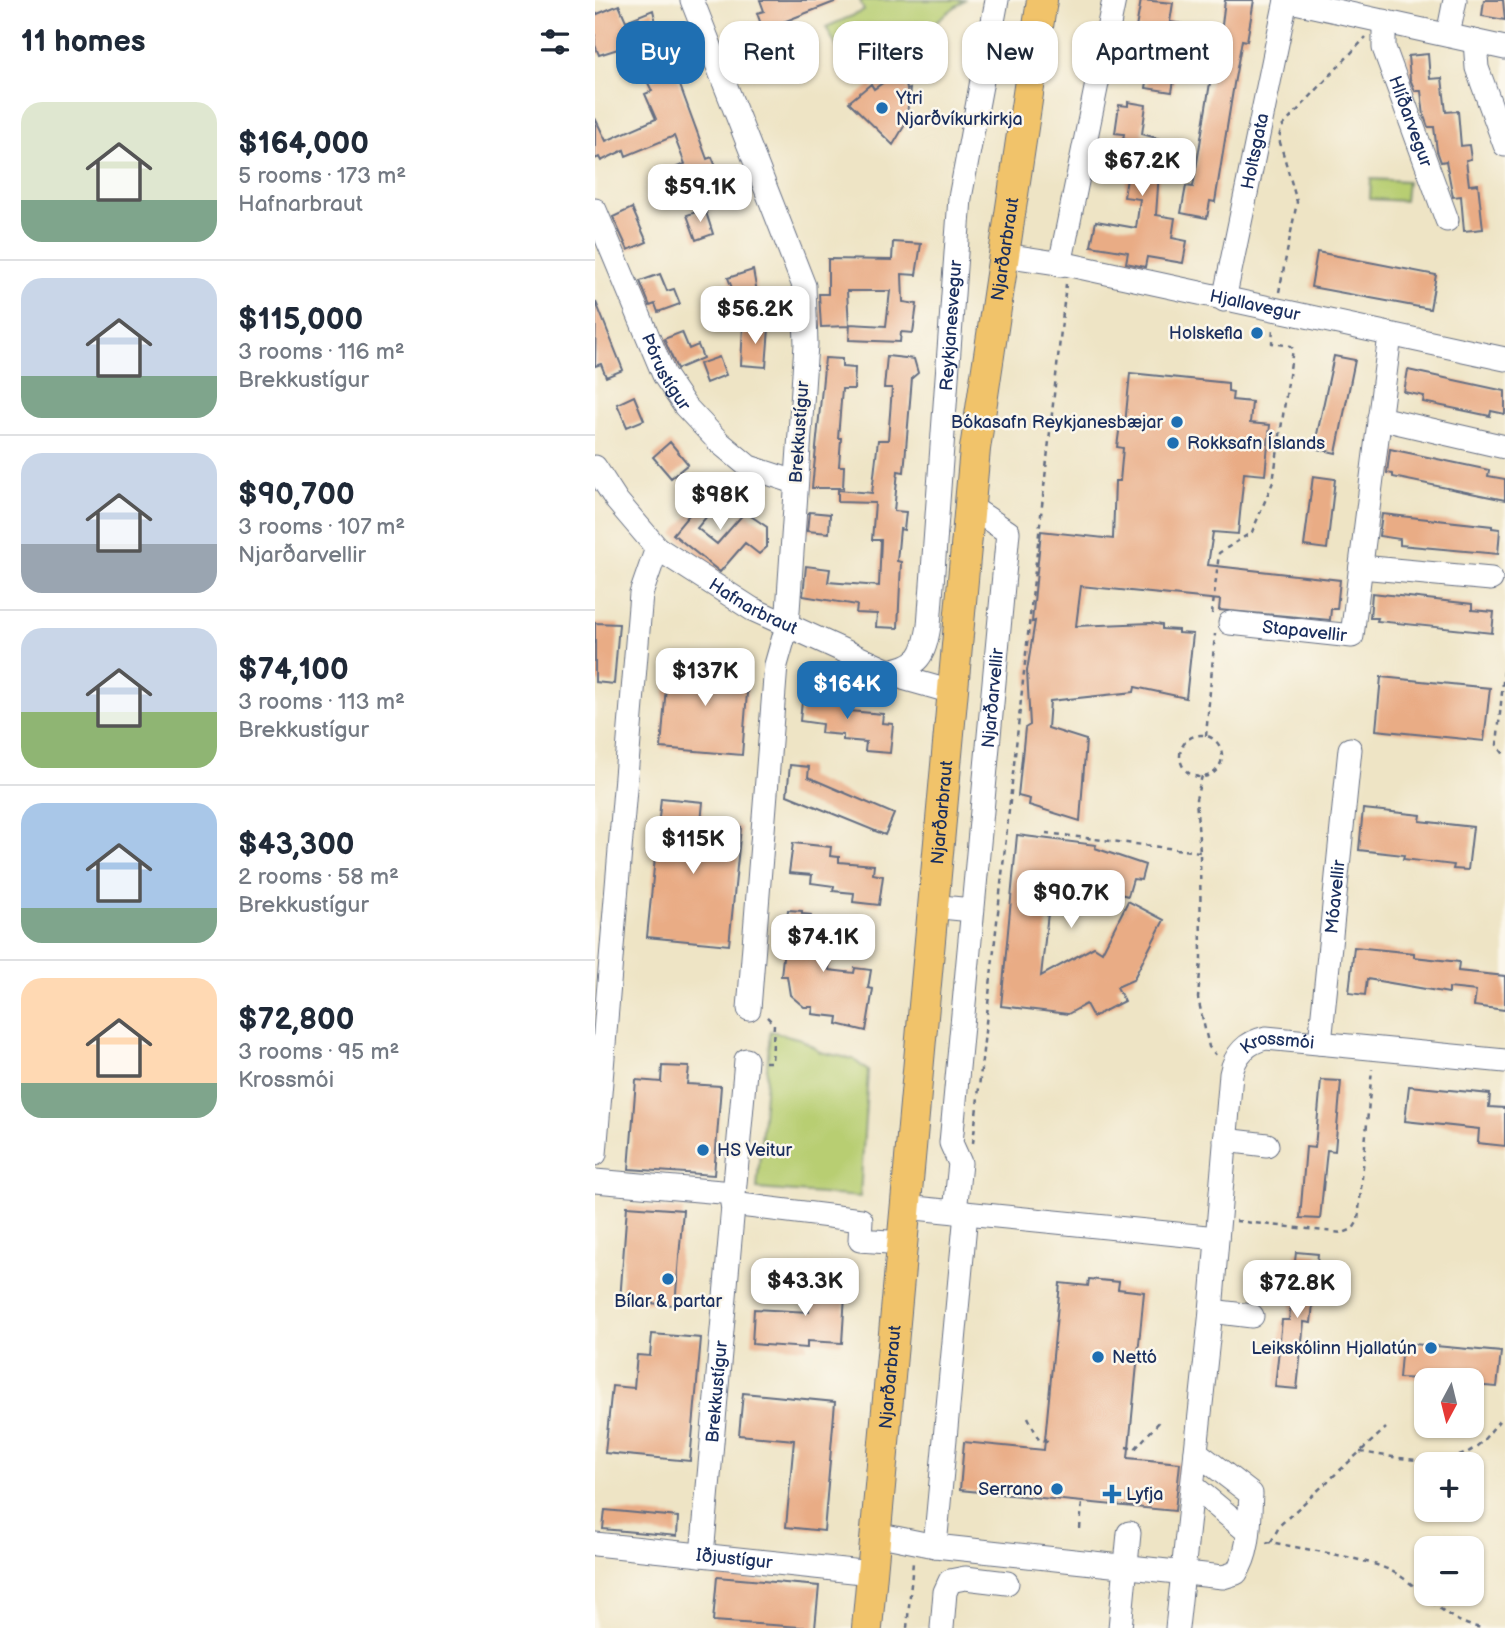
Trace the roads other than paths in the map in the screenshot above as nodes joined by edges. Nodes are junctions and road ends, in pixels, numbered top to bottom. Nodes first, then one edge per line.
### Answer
1 (692, 0) edge
2 (997, 0) edge
3 (1042, 0) edge
4 (1114, 0) edge
5 (1286, 0) edge
6 (1455, 0) edge
7 (1384, 21) junction
8 (1448, 35) junction
9 (1475, 41) junction
10 (1505, 48) edge
11 (1505, 145) edge
12 (595, 210) edge
13 (1447, 220) dead end
14 (1004, 255) junction
15 (1065, 265) junction
16 (1224, 300) junction
17 (1389, 335) junction
18 (1505, 359) edge
19 (1379, 418) junction
20 (1505, 446) edge
21 (595, 467) edge
22 (795, 482) junction
23 (969, 506) junction
24 (657, 548) junction
25 (1361, 567) junction
26 (1491, 579) dead end
27 (1230, 623) road end
28 (787, 626) junction
29 (888, 671) junction
30 (952, 692) junction
31 (1350, 749) dead end
32 (931, 906) junction
33 (972, 910) junction
34 (749, 1004) road end
35 (1320, 1043) junction
36 (746, 1060) road end
37 (1505, 1061) edge
38 (1225, 1140) junction
39 (1267, 1145) dead end
40 (595, 1154) edge
41 (595, 1181) edge
42 (732, 1198) junction
43 (905, 1207) junction
44 (960, 1212) junction
45 (1218, 1228) junction
46 (902, 1243) junction
47 (1211, 1311) junction
48 (1252, 1316) dead end
49 (1193, 1478) junction
50 (1248, 1531) junction
51 (1129, 1533) dead end
52 (876, 1534) junction
53 (595, 1544) edge
54 (924, 1549) junction
55 (702, 1555) junction
56 (1125, 1566) junction
57 (1184, 1572) junction
58 (872, 1573) junction
59 (1007, 1583) dead end
60 (867, 1628) edge
61 (942, 1628) edge
62 (1120, 1628) edge
63 (1177, 1628) edge

1 - 22 street, Brekkustígur
2 - 29 street, Reykjanesvegur
3 - 14 main road, Njarðarbraut
4 - 15 street
5 - 7 street
5 - 16 street, Holtsgata
6 - 8 street
7 - 8 street
7 - 13 street, Hlíðarvegur
8 - 9 street
9 - 10 street
9 - 11 street
12 - 22 street, Þórustígur
14 - 15 street, Hjallavegur
14 - 23 main road, Njarðarbraut
15 - 16 street, Hjallavegur
16 - 17 street, Hjallavegur
17 - 18 street, Hjallavegur
17 - 19 street, Stapavellir
19 - 20 street
19 - 25 street, Stapavellir
21 - 24 street, Hafnarbraut
22 - 28 street, Brekkustígur
23 - 30 main road, Njarðarbraut
23 - 33 street, Njarðarvellir
24 - 28 street, Hafnarbraut
24 - 40 street
25 - 26 street
25 - 27 street, Stapavellir
28 - 29 street, Hafnarbraut
28 - 34 street, Brekkustígur
29 - 30 street, Hafnarbraut
30 - 32 main road, Njarðarbraut
31 - 35 street, Móavellir
32 - 33 street
32 - 43 main road, Njarðarbraut
33 - 44 street, Njarðarvellir
35 - 37 street, Krossmói
35 - 38 street, Krossmói
36 - 42 street, Brekkustígur
38 - 39 street
38 - 45 street, Krossmói
41 - 42 street
42 - 46 street
42 - 55 street, Brekkustígur
43 - 44 street
43 - 46 main road, Njarðarbraut
44 - 45 street
44 - 54 street, Njarðarvellir
45 - 47 street, Krossmói
46 - 52 main road, Njarðarbraut
47 - 48 street
47 - 49 street, Krossmói
49 - 50 street
49 - 50 street
49 - 57 street, Krossmói
50 - 57 street
51 - 56 street
52 - 54 street
52 - 58 main road, Njarðarbraut
53 - 55 street, Iðjustígur
54 - 56 street
55 - 58 street, Iðjustígur
56 - 57 street
56 - 62 street
57 - 63 street, Krossmói
58 - 60 main road, Njarðarbraut
59 - 61 street

